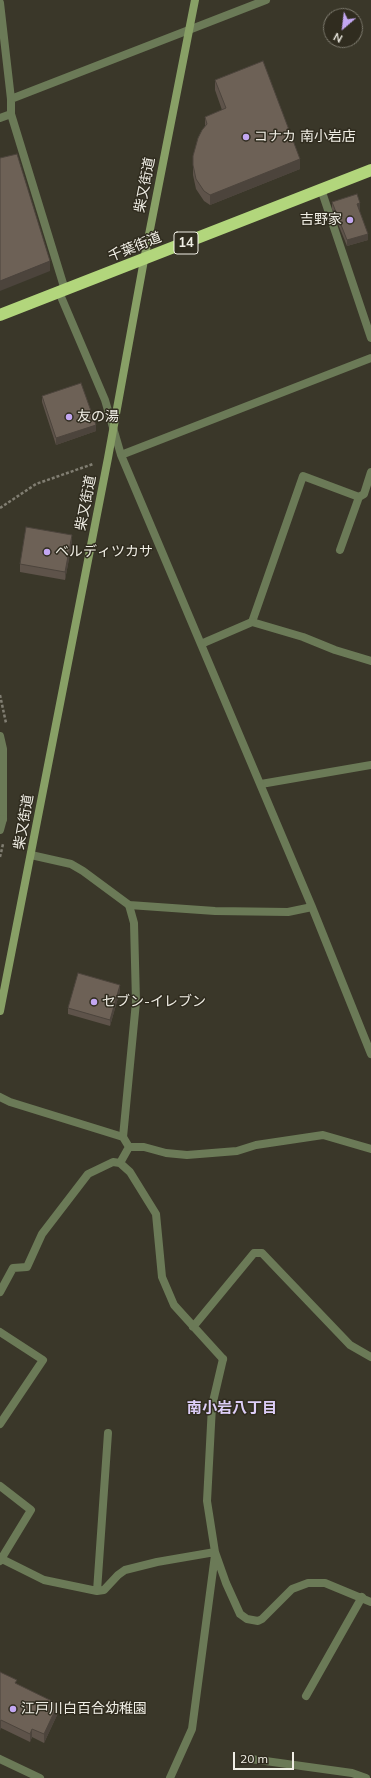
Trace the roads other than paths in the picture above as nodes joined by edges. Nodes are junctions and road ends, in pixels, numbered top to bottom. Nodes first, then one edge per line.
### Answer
1 (195, 0) edge
2 (266, 0) edge
3 (0, 3) edge
4 (189, 29) junction
5 (11, 99) junction
6 (11, 114) junction
7 (0, 118) edge
8 (371, 170) edge
9 (322, 189) junction
10 (144, 260) junction
11 (62, 291) junction
12 (0, 315) edge
13 (371, 338) edge
14 (371, 358) edge
15 (113, 428) junction
16 (121, 455) junction
17 (371, 472) edge
18 (359, 497) junction
19 (340, 550) dead end
20 (252, 622) junction
21 (201, 644) junction
22 (371, 662) edge
23 (0, 736) edge
24 (371, 765) edge
25 (261, 784) junction
26 (0, 830) edge
27 (31, 855) junction
28 (130, 905) junction
29 (312, 907) junction
30 (0, 1012) edge
31 (371, 1054) edge
32 (0, 1097) edge
33 (123, 1137) junction
34 (129, 1147) junction
35 (371, 1149) edge
36 (120, 1163) junction
37 (0, 1292) edge
38 (194, 1327) junction
39 (0, 1332) edge
40 (371, 1357) edge
41 (0, 1424) edge
42 (108, 1433) dead end
43 (0, 1486) edge
44 (216, 1552) junction
45 (0, 1560) edge
46 (97, 1591) junction
47 (362, 1597) junction
48 (371, 1602) edge
49 (306, 1696) dead end
50 (0, 1759) edge
51 (251, 1759) dead end
52 (40, 1778) edge
53 (170, 1778) edge
54 (366, 1778) edge

1 - 4 main road, 柴又街道
2 - 4 street
3 - 5 street
4 - 5 street
4 - 10 main road, 柴又街道
5 - 6 street
6 - 7 street
6 - 11 street
8 - 9 highway, 千葉街道 / 14
9 - 10 highway, 千葉街道 / 14
9 - 13 street
10 - 11 highway, 千葉街道 / 14
10 - 15 main road, 柴又街道
11 - 12 highway, 千葉街道 / 14
11 - 15 street
14 - 16 street
15 - 16 street
15 - 27 main road, 柴又街道
16 - 21 street
17 - 18 street
18 - 19 street
18 - 20 street
20 - 21 street
20 - 22 street
21 - 25 street
23 - 26 street
24 - 25 street
25 - 29 street
27 - 28 street
27 - 30 main road, 柴又街道
28 - 29 street
28 - 33 street
29 - 31 street
32 - 33 street
33 - 34 street
34 - 35 street
34 - 36 street
36 - 37 street
36 - 38 street
38 - 40 street
38 - 44 street
39 - 41 street
42 - 46 street
43 - 45 street
44 - 46 street
44 - 47 street
44 - 53 street
45 - 46 street
47 - 48 street
47 - 49 street
50 - 52 street
51 - 54 street

